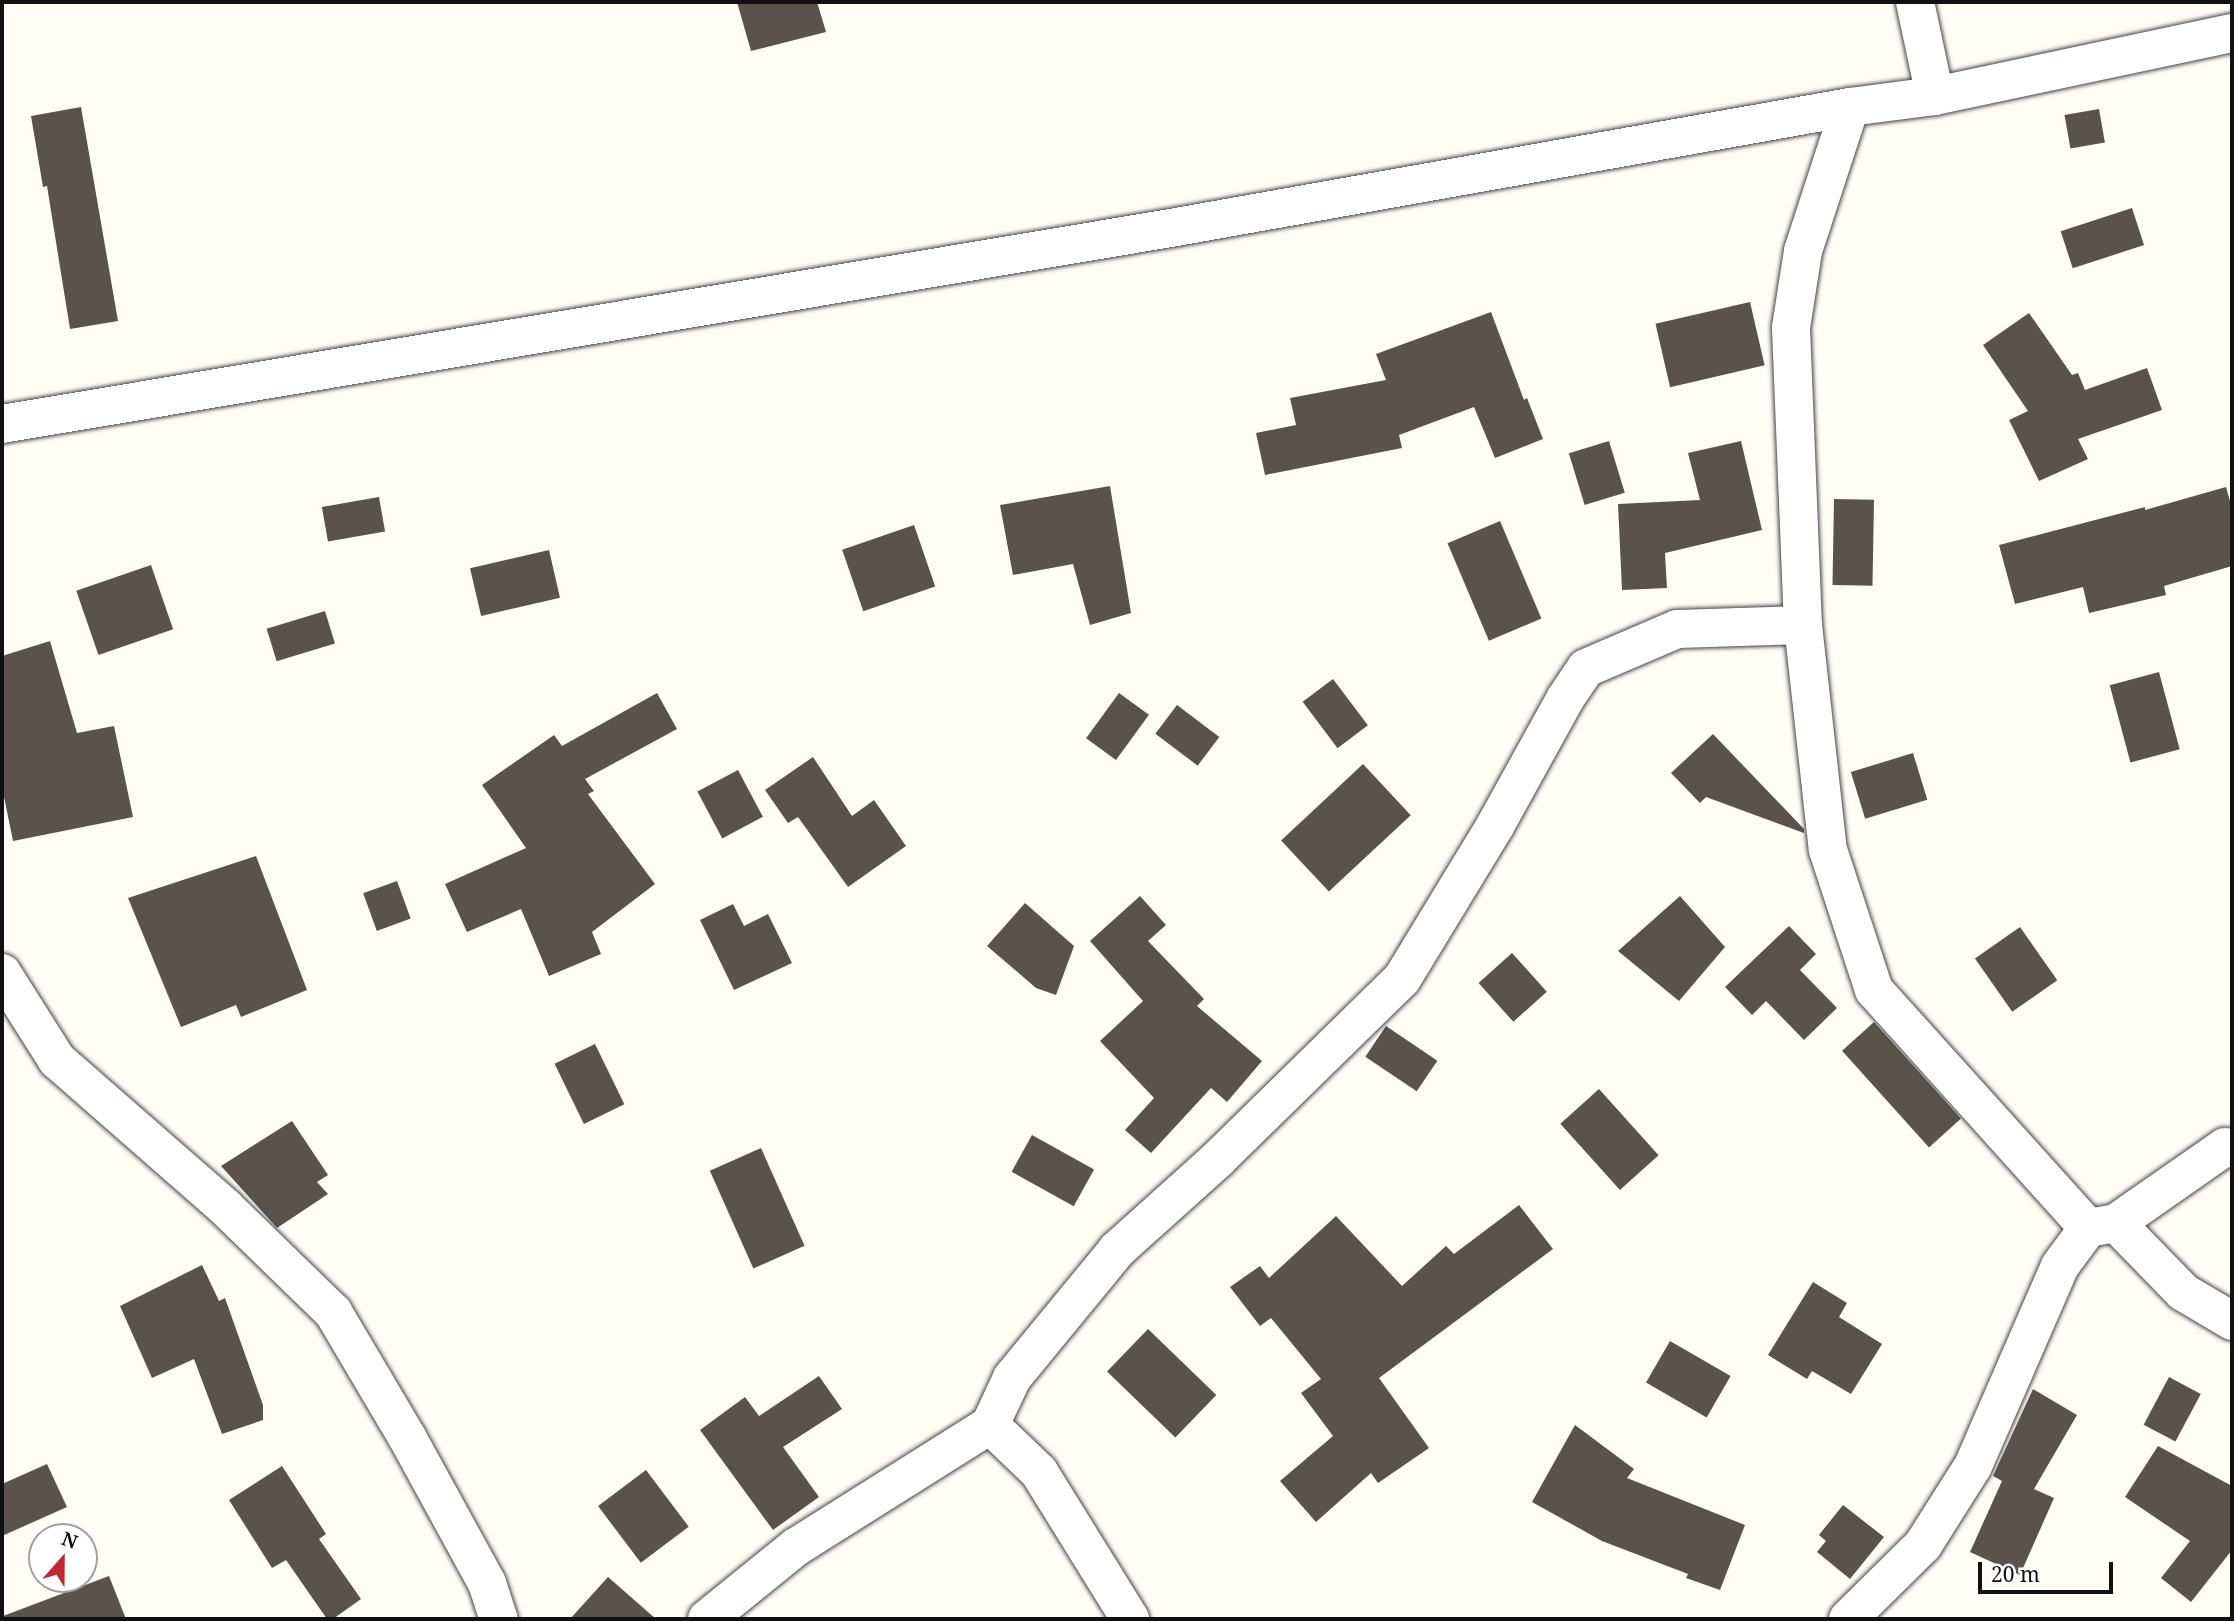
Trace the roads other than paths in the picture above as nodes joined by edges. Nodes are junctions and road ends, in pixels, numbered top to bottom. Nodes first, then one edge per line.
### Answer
1 (1915, 2) edge
2 (2232, 33) edge
3 (1936, 96) junction
4 (1850, 107) junction
5 (2, 424) edge
6 (1803, 625) junction
7 (2, 973) edge
8 (2225, 1147) dead end
9 (2102, 1225) junction
10 (2232, 1321) edge
11 (990, 1426) junction
12 (499, 1619) edge
13 (707, 1619) edge
14 (1130, 1619) edge
15 (1848, 1619) edge

1 - 3 street
2 - 3 street
3 - 4 street
4 - 5 street
4 - 6 street
6 - 9 street
6 - 11 street
7 - 12 street
8 - 9 street
9 - 10 street
9 - 15 street
11 - 13 street
11 - 14 street

